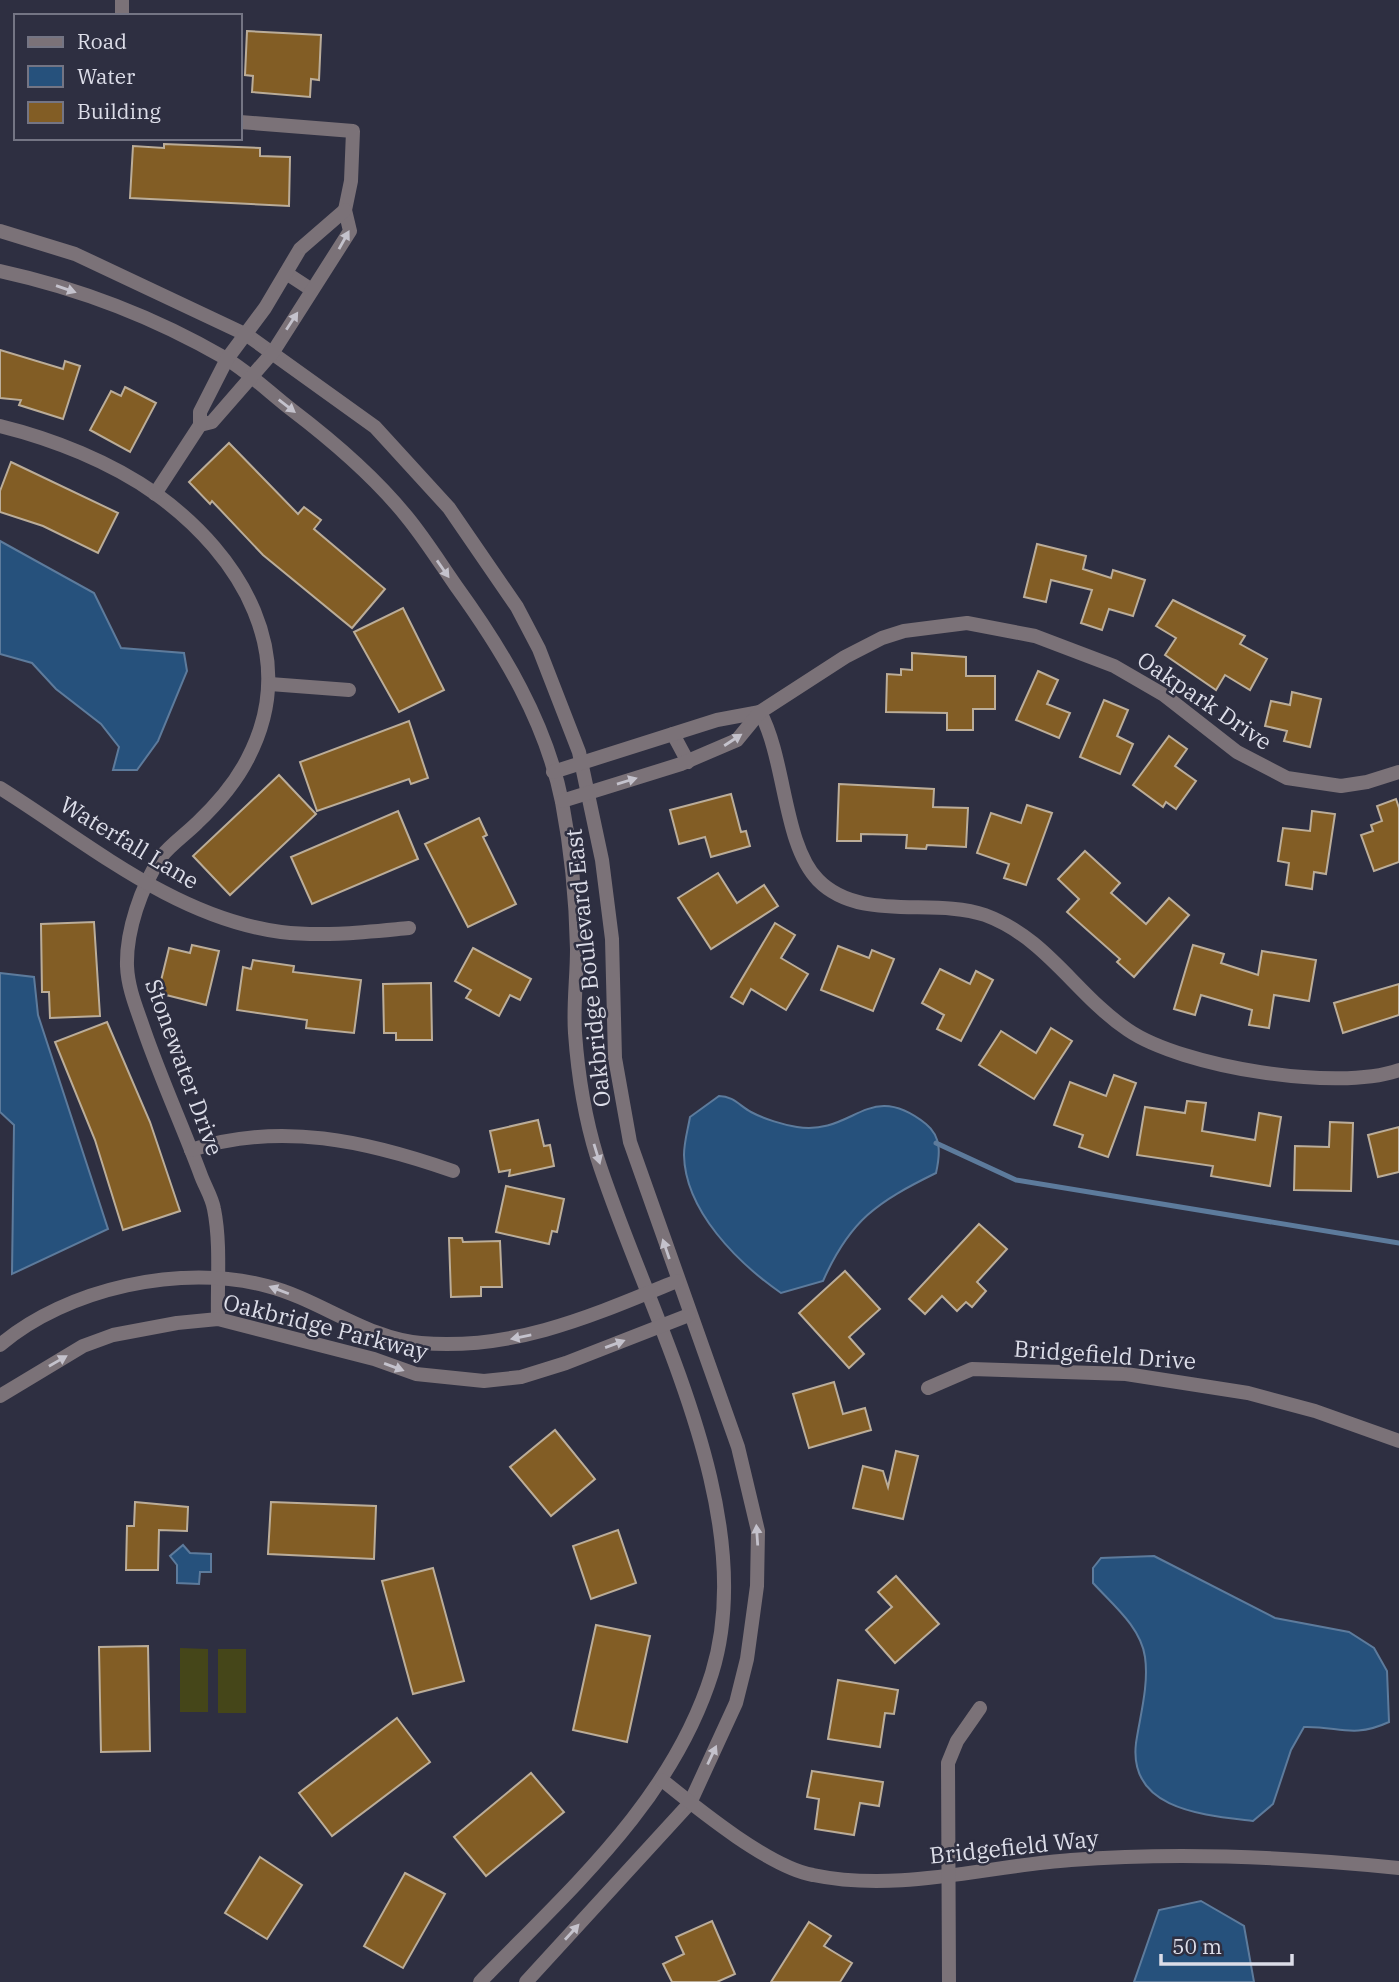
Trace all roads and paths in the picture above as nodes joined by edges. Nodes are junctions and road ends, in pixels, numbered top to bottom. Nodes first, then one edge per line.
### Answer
1 (242, 122) edge
2 (345, 210) junction
3 (0, 231) edge
4 (0, 271) edge
5 (285, 273) junction
6 (312, 290) junction
7 (247, 335) junction
8 (273, 352) junction
9 (227, 359) junction
10 (250, 376) junction
11 (200, 425) junction
12 (0, 426) edge
13 (155, 494) junction
14 (270, 684) junction
15 (349, 690) dead end
16 (760, 712) junction
17 (673, 734) junction
18 (688, 762) junction
19 (582, 764) junction
20 (553, 772) junction
21 (1399, 772) edge
22 (0, 788) edge
23 (590, 793) junction
24 (562, 801) junction
25 (149, 881) junction
26 (409, 928) dead end
27 (1399, 1070) edge
28 (191, 1150) junction
29 (453, 1171) dead end
30 (217, 1280) junction
31 (677, 1281) junction
32 (646, 1293) junction
33 (689, 1315) junction
34 (218, 1319) junction
35 (659, 1328) junction
36 (0, 1345) edge
37 (928, 1388) dead end
38 (0, 1396) edge
39 (1399, 1441) edge
40 (980, 1708) dead end
41 (662, 1780) junction
42 (690, 1803) junction
43 (1399, 1868) edge
44 (947, 1875) junction
45 (480, 1982) edge
46 (526, 1982) edge
47 (949, 1982) edge

1 - 2 street
2 - 5 street
6 -> 2 street
3 - 7 street, Oakbridge Boulevard East
4 -> 9 street, Oakbridge Boulevard East
5 - 6 street
5 - 7 street
8 -> 6 street
7 - 8 street, Oakbridge Boulevard East
7 - 9 street
8 - 10 street
8 - 19 street, Oakbridge Boulevard East
9 - 10 street, Oakbridge Boulevard East
9 - 11 street
10 - 11 street
10 -> 20 street, Oakbridge Boulevard East
11 - 13 street
12 - 13 street, Stonewater Drive
13 - 14 street, Stonewater Drive
14 - 15 street
14 - 25 street, Stonewater Drive
16 - 17 street, Oakpark Drive
18 -> 16 street, Oakpark Drive
16 - 21 street, Oakpark Drive
16 - 27 street
17 - 18 street
17 - 19 street, Oakpark Drive
23 -> 18 street, Oakpark Drive
19 - 20 street, Oakpark Drive
19 - 23 street, Oakbridge Boulevard East
20 - 24 street, Oakbridge Boulevard East
22 - 25 street, Waterfall Lane
23 - 24 street, Oakpark Drive
31 -> 23 street, Oakbridge Boulevard East
24 -> 32 street, Oakbridge Boulevard East
25 - 26 street, Waterfall Lane
25 - 28 street, Stonewater Drive
28 - 29 street
28 - 30 street, Stonewater Drive
32 -> 30 street, Oakbridge Parkway
30 - 34 street, Stonewater Drive
30 - 36 street, Oakbridge Parkway
31 - 32 street, Oakbridge Parkway
31 - 33 street, Oakbridge Boulevard East
32 - 35 street, Oakbridge Boulevard East
33 - 35 street, Oakbridge Parkway
42 -> 33 street, Oakbridge Boulevard East
34 -> 35 street, Oakbridge Parkway
38 -> 34 street, Oakbridge Parkway
35 - 41 street, Oakbridge Boulevard East
37 - 39 street, Bridgefield Drive
40 - 44 street
41 - 42 street, Bridgefield Way
41 - 45 street, Oakbridge Boulevard East
42 - 44 street, Bridgefield Way
46 -> 42 street, Oakbridge Boulevard East
43 - 44 street, Bridgefield Way
44 - 47 street

